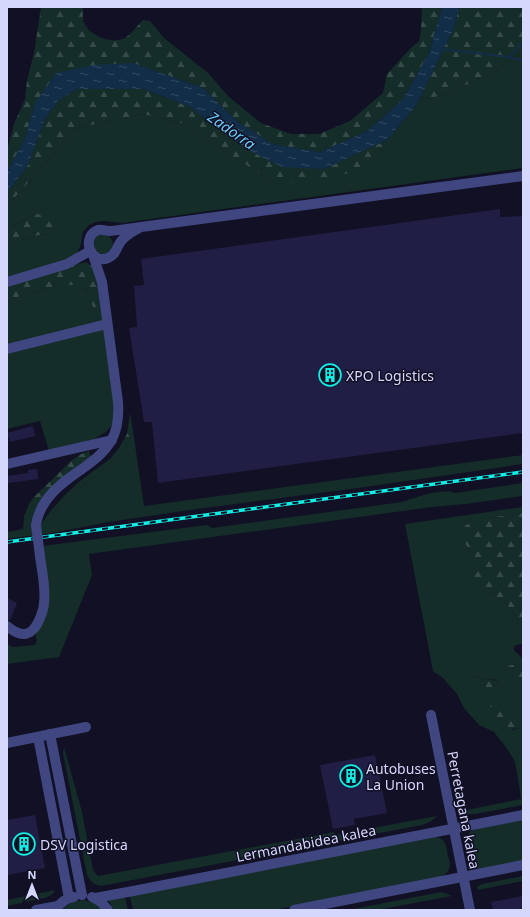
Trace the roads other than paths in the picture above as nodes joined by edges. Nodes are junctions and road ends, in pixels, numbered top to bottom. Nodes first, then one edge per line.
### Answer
1 (523, 176) edge
2 (141, 227) junction
3 (110, 231) junction
4 (118, 246) junction
5 (92, 253) junction
6 (110, 258) junction
7 (7, 282) edge
8 (102, 282) junction
9 (107, 324) junction
10 (7, 349) edge
11 (112, 440) junction
12 (7, 464) edge
13 (7, 626) edge
14 (431, 715) dead end
15 (86, 727) dead end
16 (50, 734) junction
17 (38, 737) junction
18 (7, 743) edge
19 (62, 795) junction
20 (50, 797) junction
21 (523, 814) edge
22 (453, 828) junction
23 (523, 865) edge
24 (463, 877) junction
25 (82, 895) junction
26 (69, 898) junction
27 (95, 898) junction
28 (57, 908) edge
29 (36, 910) edge
30 (108, 910) edge
31 (294, 910) edge
32 (470, 910) edge

1 - 2 street
2 - 3 street
2 - 4 street
3 - 4 street
3 - 5 street
4 - 6 street
5 - 6 street
5 - 7 street
5 - 8 street
6 - 8 street
8 - 9 street
9 - 10 street
9 - 11 street
11 - 12 street
11 - 13 street, bridge
14 - 22 street, Perretagana kalea
15 - 16 street
16 - 17 street
16 - 19 street
17 - 18 street
17 - 20 street
19 - 20 street
19 - 25 street
20 - 26 street
21 - 22 street, Lermandabidea kalea
22 - 24 street, Perretagana kalea
22 - 27 street, Lermandabidea kalea
23 - 24 street
24 - 31 street
24 - 32 street, Perretagana kalea
25 - 26 street
25 - 27 street
26 - 28 street
27 - 30 street
28 - 29 street

